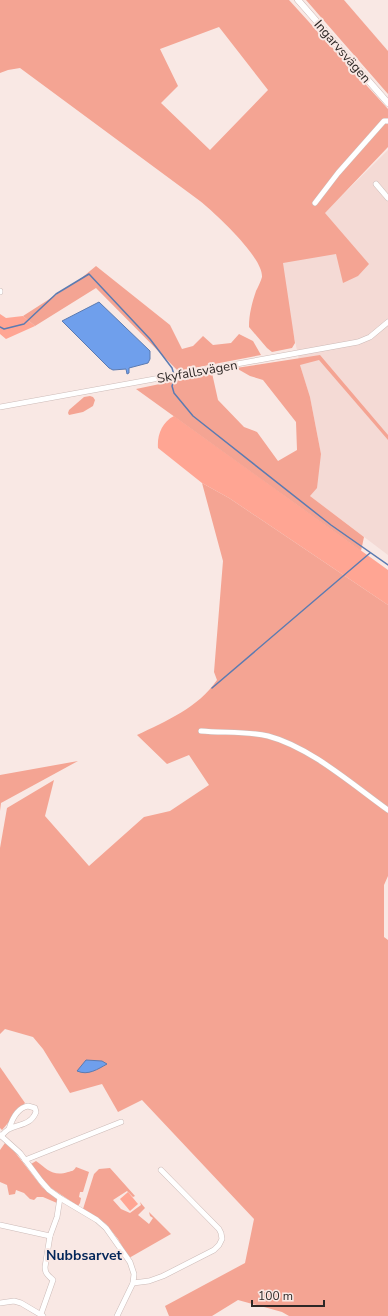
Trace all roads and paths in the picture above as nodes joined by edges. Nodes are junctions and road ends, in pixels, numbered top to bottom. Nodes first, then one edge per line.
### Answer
1 (298, 0) edge
2 (388, 103) edge
3 (388, 121) edge
4 (376, 184) dead end
5 (388, 198) edge
6 (315, 204) dead end
7 (388, 322) edge
8 (0, 407) edge
9 (201, 731) dead end
10 (388, 810) edge
11 (120, 1122) dead end
12 (9, 1129) junction
13 (0, 1135) edge
14 (25, 1160) junction
15 (161, 1170) dead end
16 (60, 1198) junction
17 (0, 1225) edge
18 (50, 1236) junction
19 (133, 1283) junction
20 (0, 1303) edge
21 (42, 1315) edge
22 (118, 1316) edge

1 - 2 street, Ingarvsvägen
3 - 6 street
4 - 5 street
7 - 8 street, Skyfallsvägen
9 - 10 street
11 - 14 street
12 - 12 street
12 - 13 street
13 - 14 street
14 - 16 street
15 - 19 street
16 - 18 street
16 - 19 street
17 - 18 street
18 - 21 street
19 - 22 street
20 - 21 street

